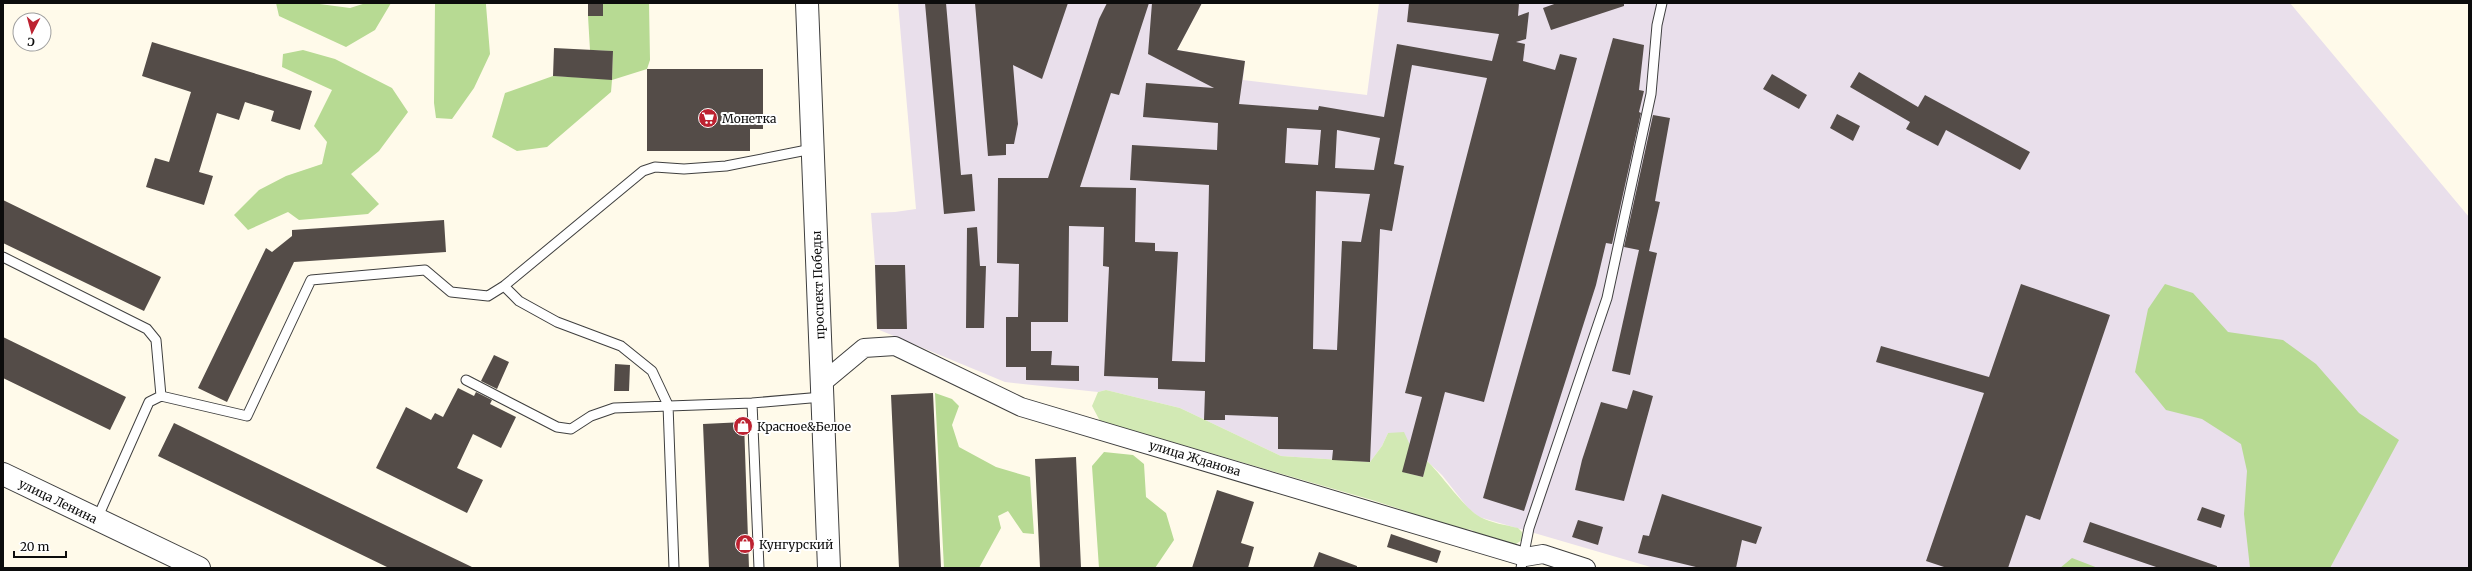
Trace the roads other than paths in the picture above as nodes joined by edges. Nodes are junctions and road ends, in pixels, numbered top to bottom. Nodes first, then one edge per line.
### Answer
1 (807, 3) edge
2 (1662, 3) edge
3 (812, 149) junction
4 (3, 257) edge
5 (504, 286) junction
6 (466, 380) dead end
7 (822, 390) junction
8 (161, 396) junction
9 (752, 403) junction
10 (668, 405) junction
11 (3, 474) edge
12 (97, 520) junction
13 (1523, 562) edge
14 (199, 568) edge
15 (674, 568) edge
16 (759, 568) edge
17 (829, 568) edge
18 (1586, 568) edge

1 - 3 street, проспект Победы
2 - 13 lane
3 - 5 lane
3 - 7 street, проспект Победы
4 - 8 lane
5 - 8 lane
5 - 10 lane
6 - 10 lane
7 - 9 lane
7 - 13 street, улица Жданова
7 - 17 street, проспект Победы
8 - 12 lane
9 - 10 lane
9 - 16 lane
10 - 15 lane
11 - 12 street, улица Ленина
12 - 14 street, улица Ленина
13 - 18 street, улица Жданова

